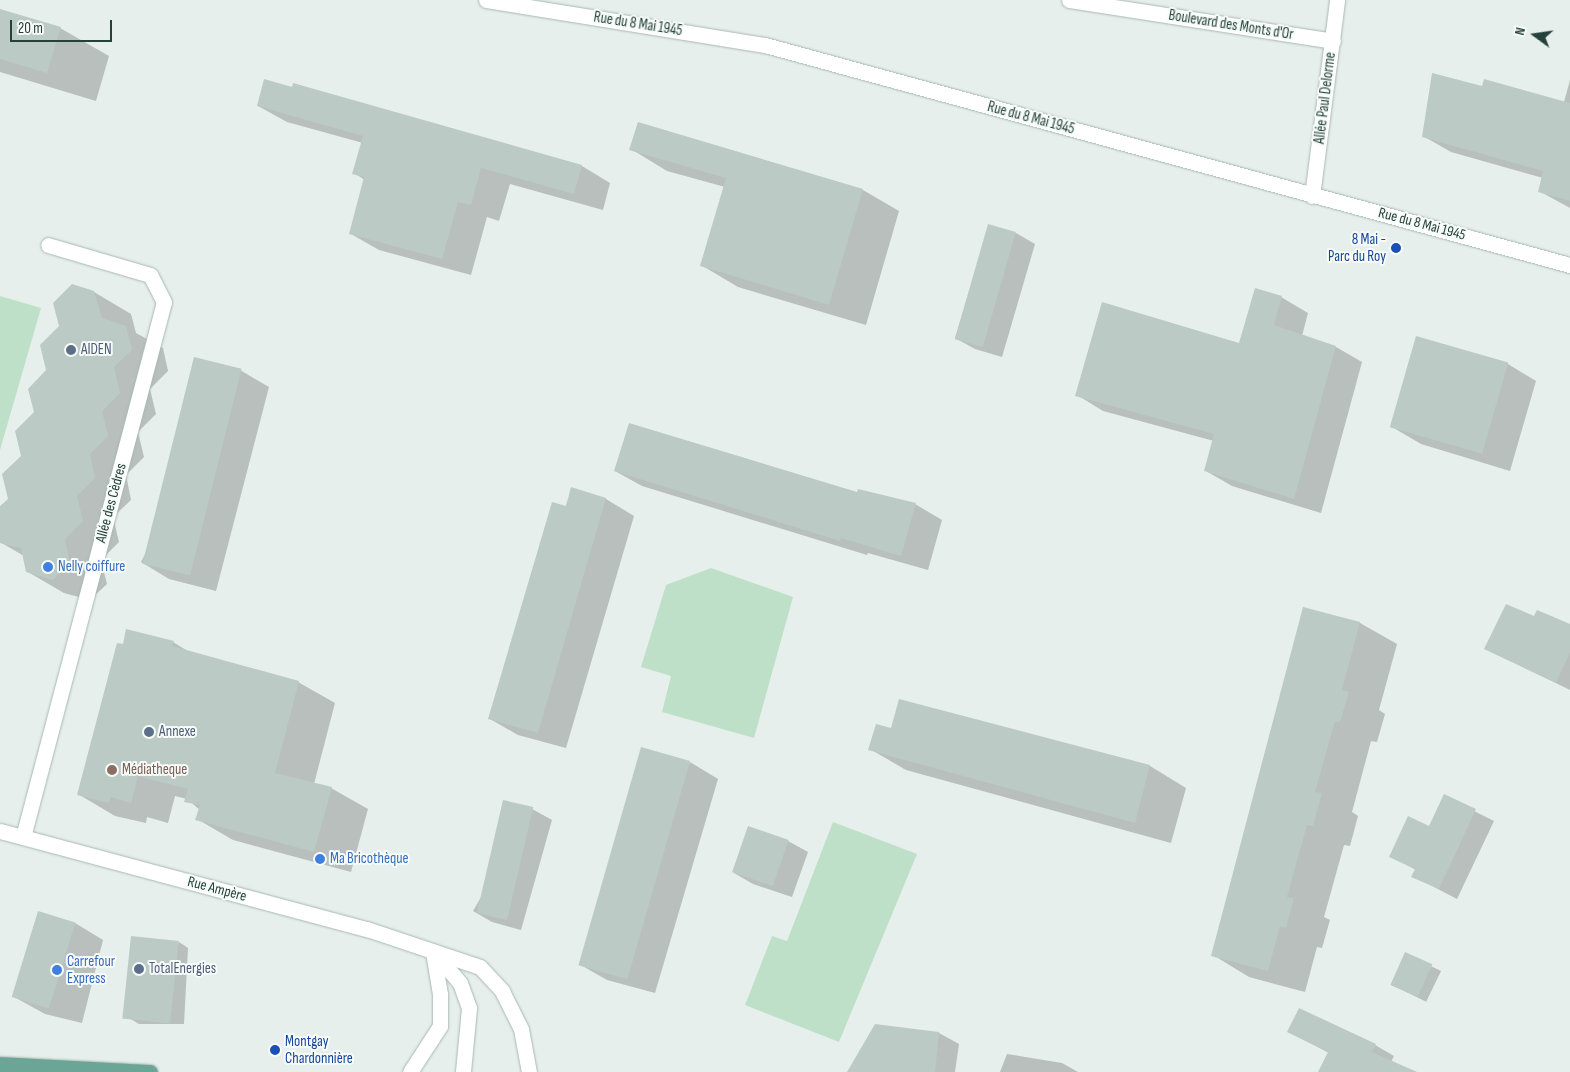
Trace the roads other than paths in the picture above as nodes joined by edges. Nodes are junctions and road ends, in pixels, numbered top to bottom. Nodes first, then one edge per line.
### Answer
1 (486, 0) edge
2 (1069, 0) edge
3 (1337, 0) edge
4 (1333, 41) junction
5 (1312, 196) junction
6 (48, 245) dead end
7 (1570, 265) edge
8 (0, 831) edge
9 (23, 837) junction
10 (433, 951) junction
11 (0, 1064) edge
12 (150, 1072) edge
13 (410, 1072) edge
14 (463, 1072) edge
15 (529, 1072) edge

1 - 5 street, Rue du 8 Mai 1945
2 - 4 street, Boulevard des Monts d'Or
3 - 4 street, Allée Paul Delorme
4 - 5 street, Allée Paul Delorme
5 - 7 street, Rue du 8 Mai 1945
6 - 9 street, Allée des Cèdres
8 - 9 street, Rue Ampère
9 - 10 street, Rue Ampère
10 - 13 street
10 - 14 street
10 - 15 street, Rue Ampère
11 - 12 main road

